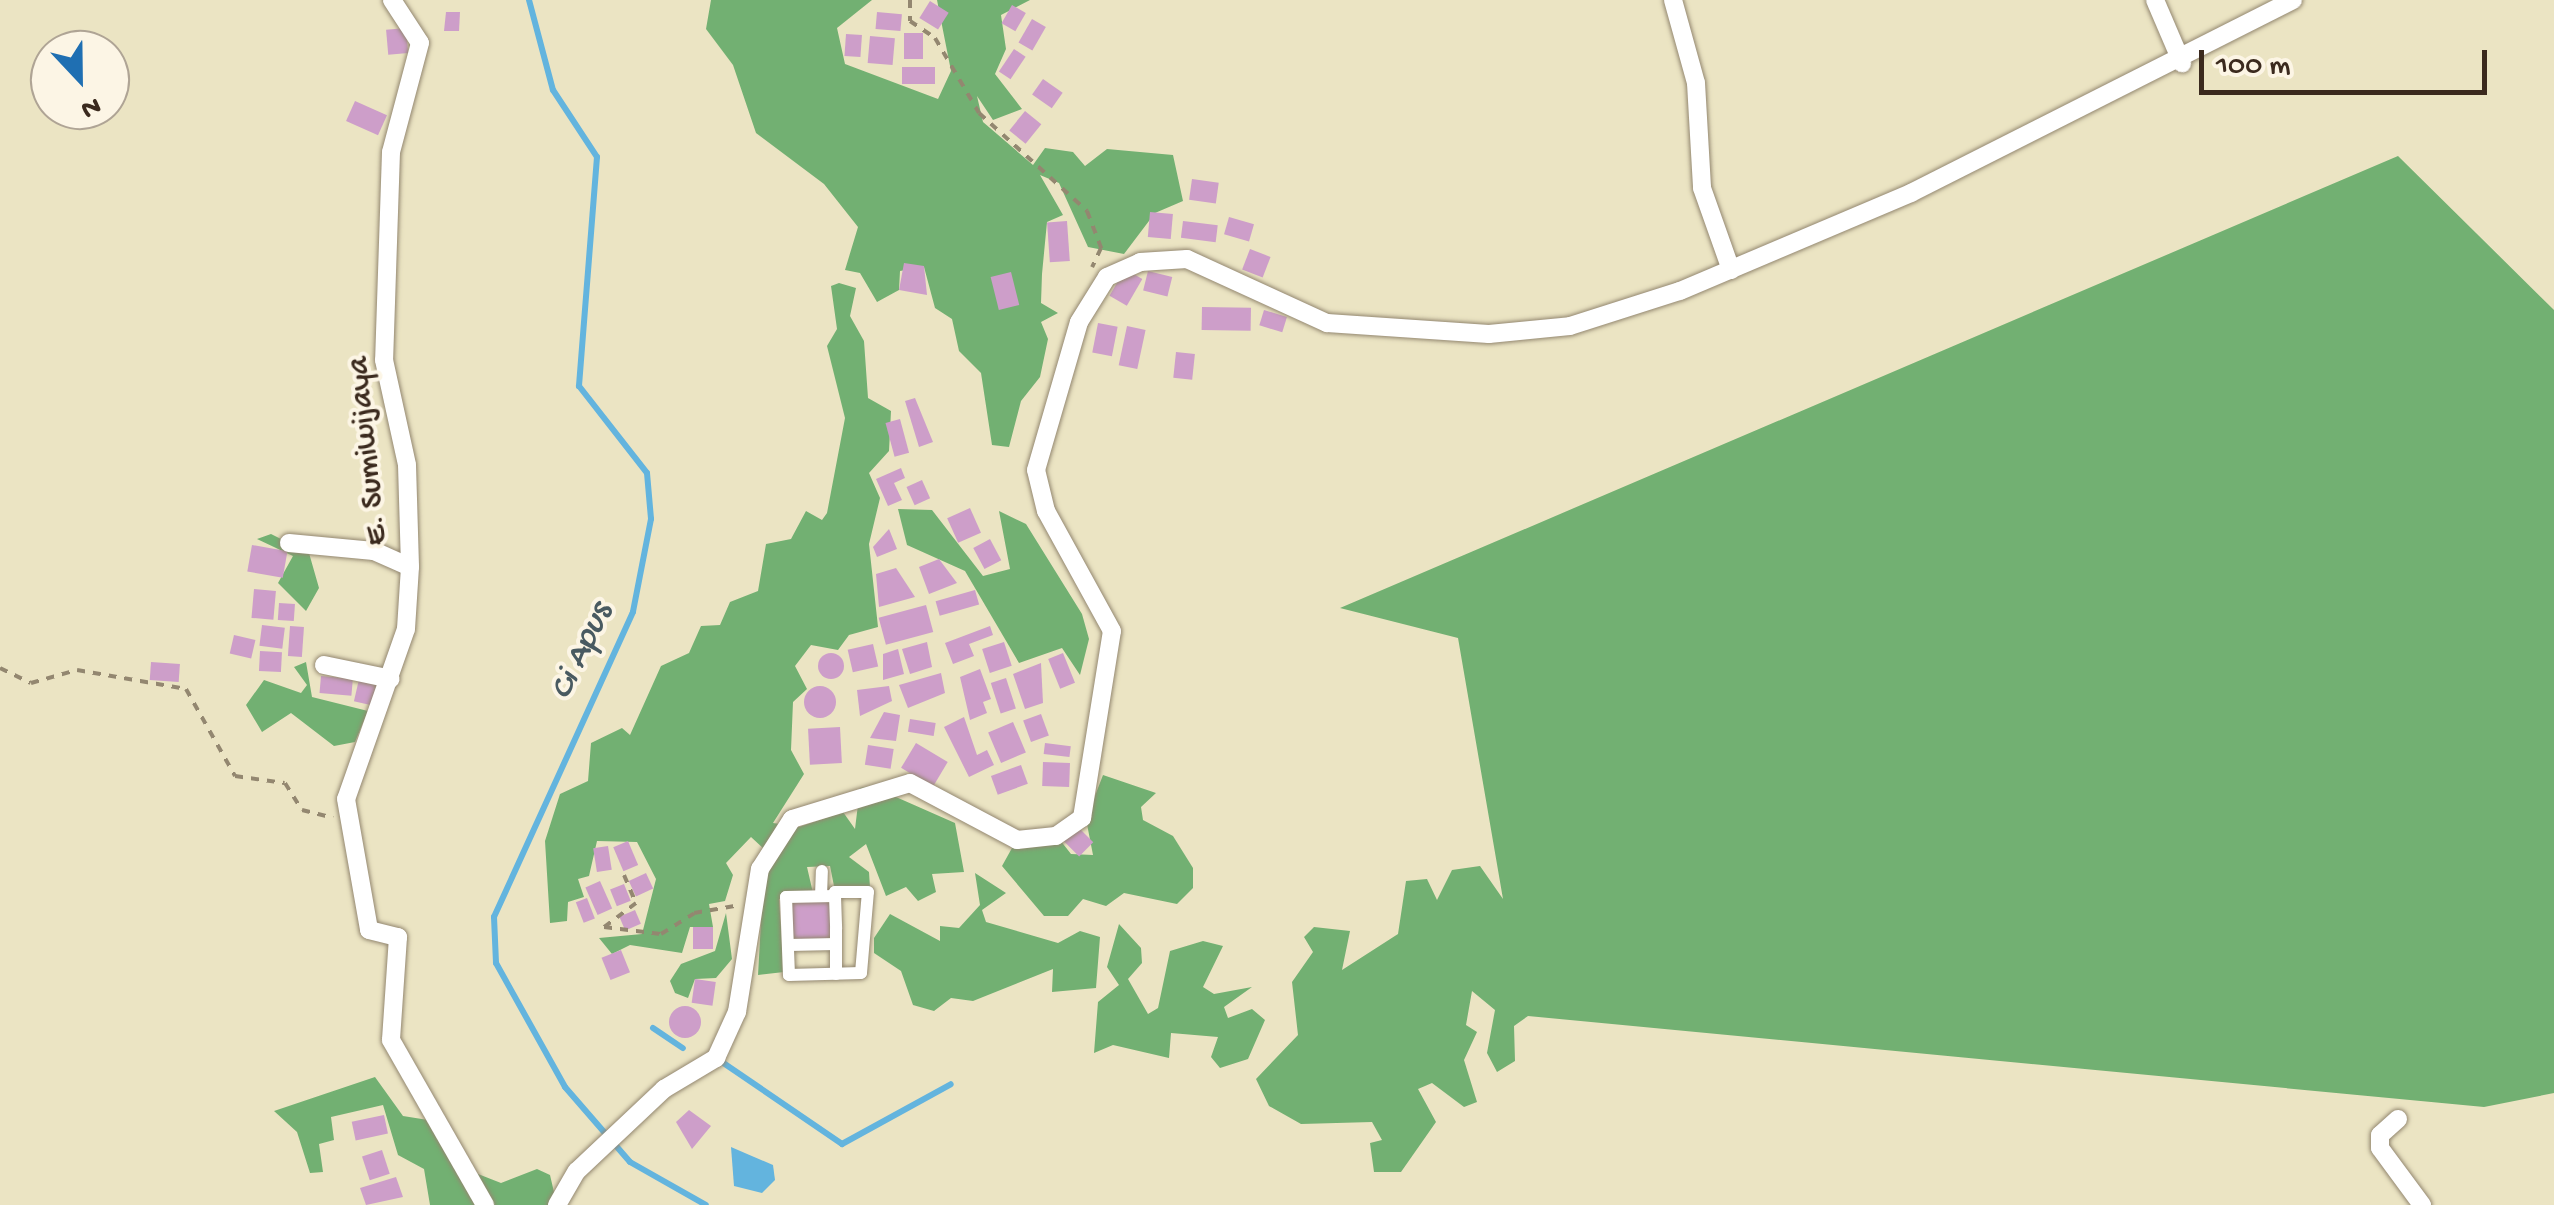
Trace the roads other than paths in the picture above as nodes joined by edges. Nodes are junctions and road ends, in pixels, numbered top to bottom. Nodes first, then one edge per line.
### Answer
1 (392, 0) edge
2 (1673, 0) edge
3 (2155, 0) edge
4 (2293, 0) edge
5 (2182, 63) junction
6 (1730, 270) junction
7 (290, 543) dead end
8 (410, 567) junction
9 (324, 665) dead end
10 (390, 680) junction
11 (822, 870) dead end
12 (828, 896) junction
13 (860, 928) junction
14 (836, 936) junction
15 (788, 945) junction
16 (836, 974) junction
17 (2398, 1119) dead end
18 (485, 1205) edge
19 (557, 1205) edge
20 (2422, 1205) edge

1 - 8 street, E. Sumiwijaya
2 - 6 street
3 - 5 street
4 - 5 street
5 - 6 street
6 - 19 street
7 - 8 street
8 - 10 street, E. Sumiwijaya
9 - 10 street
10 - 18 street, E. Sumiwijaya
11 - 12 street
12 - 13 street
12 - 14 street
12 - 15 street
13 - 14 street
13 - 16 street
14 - 15 street
14 - 16 street
15 - 16 street
17 - 20 street

